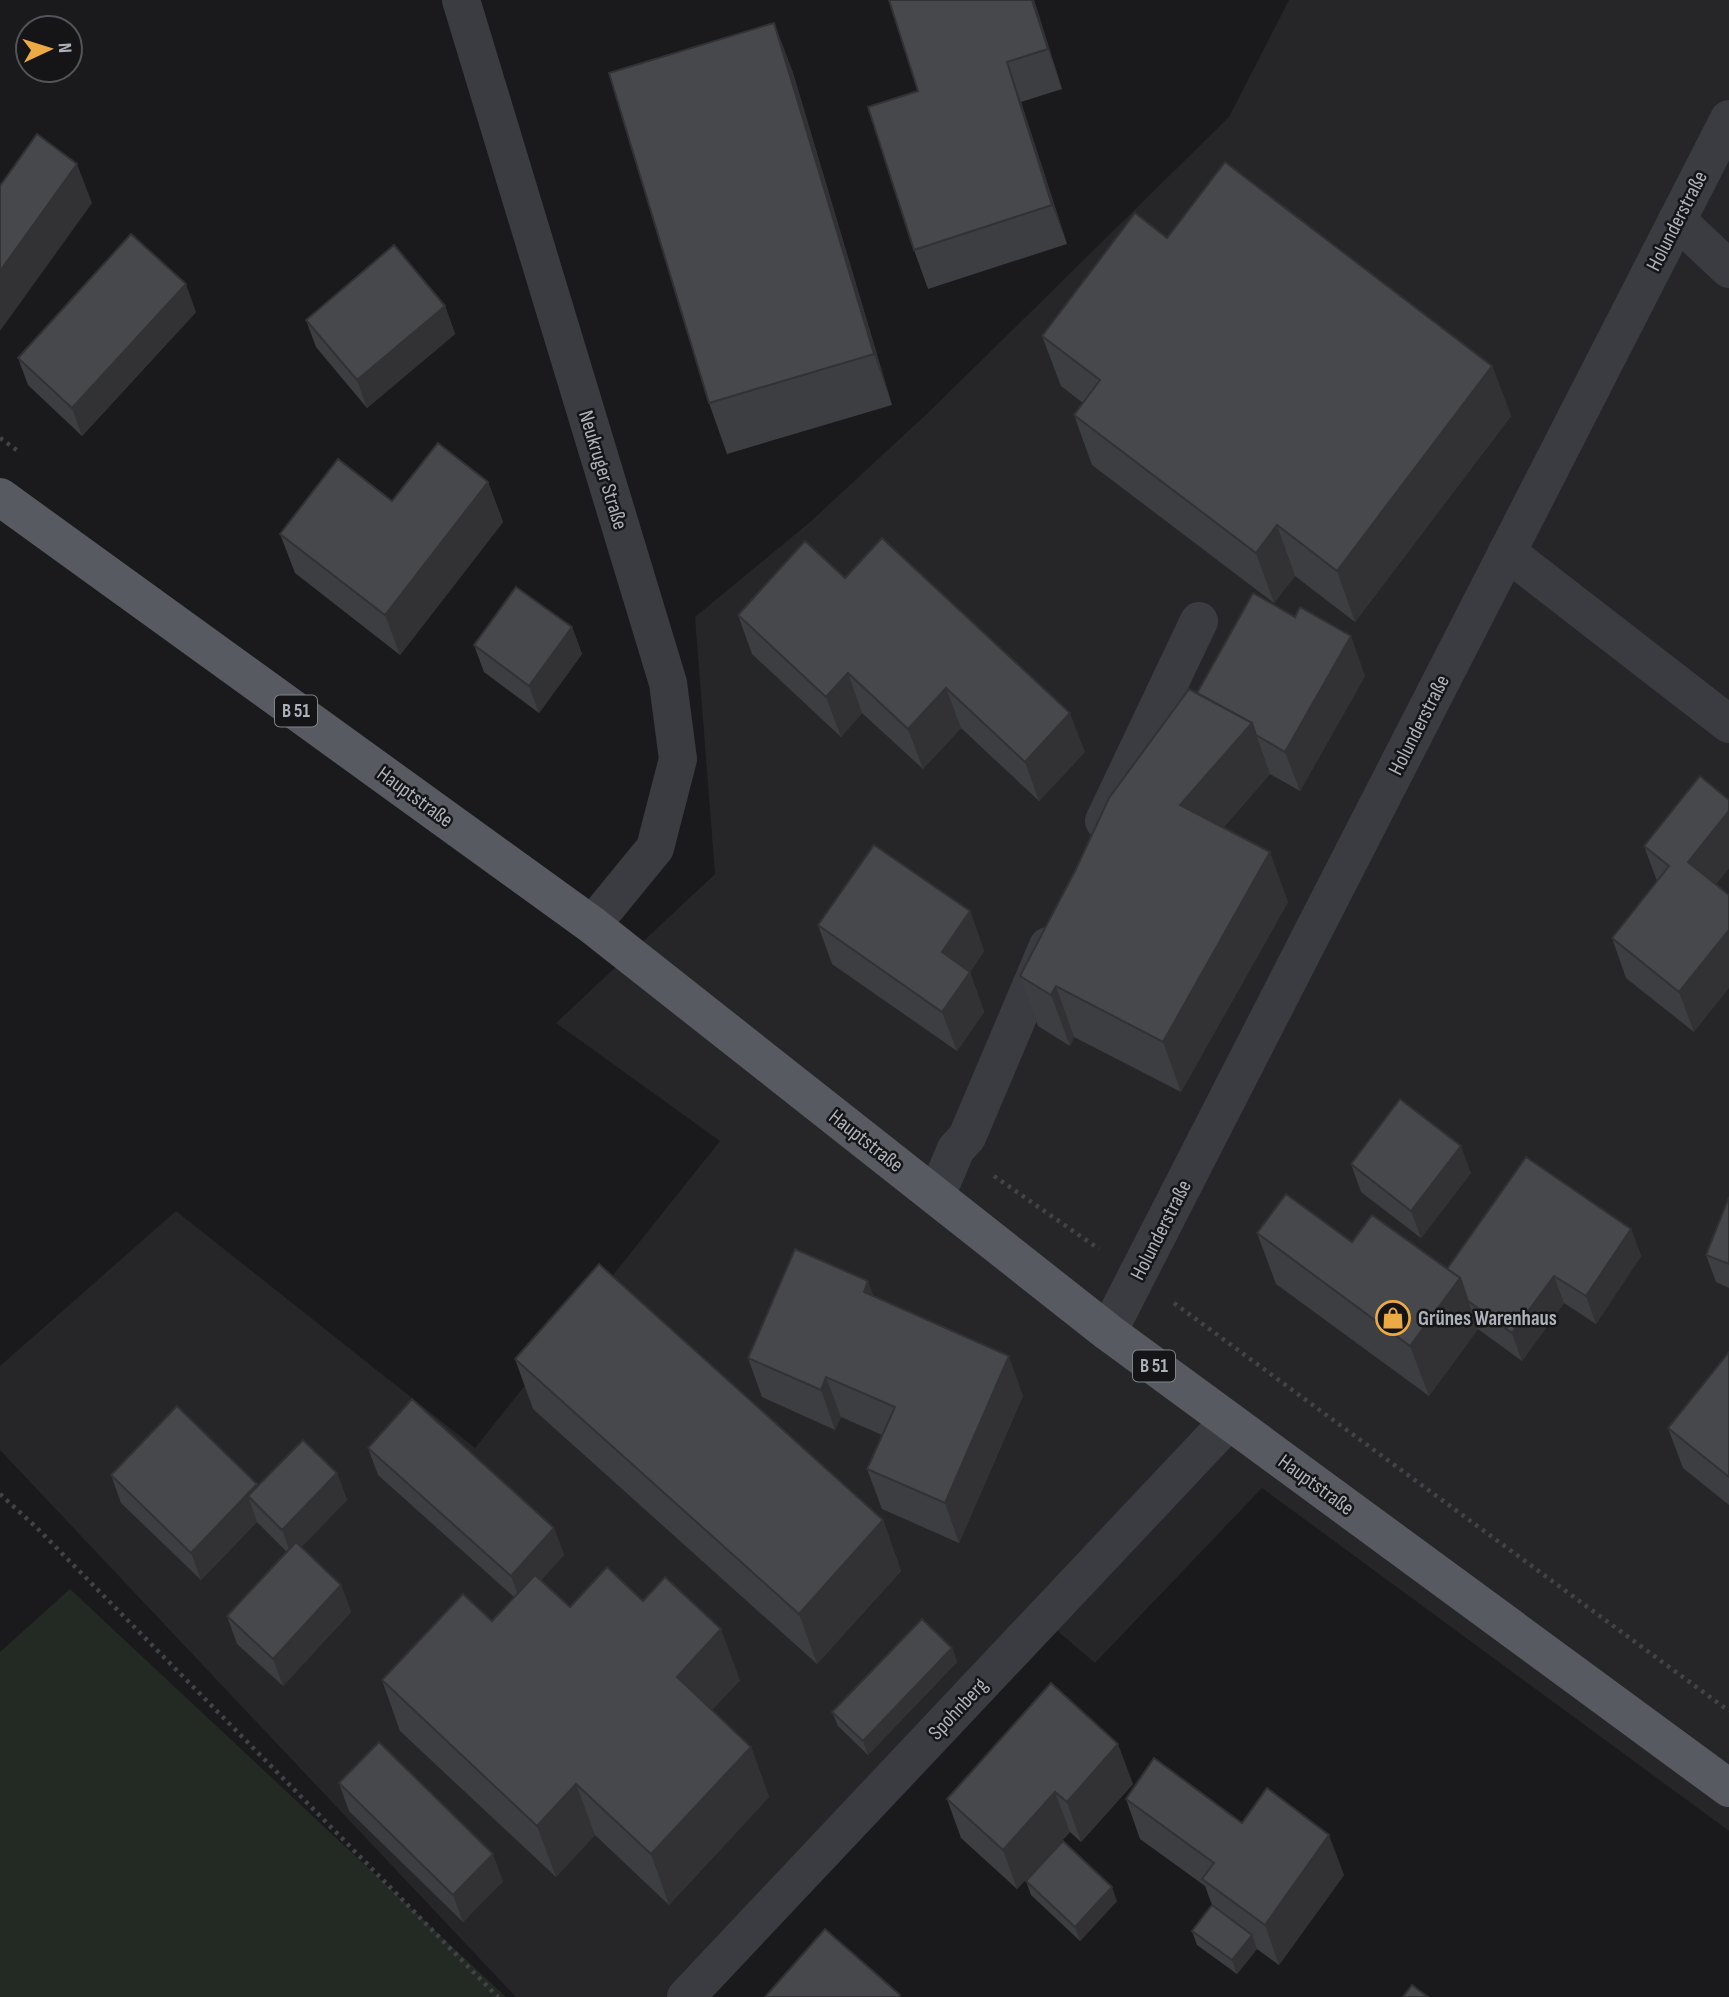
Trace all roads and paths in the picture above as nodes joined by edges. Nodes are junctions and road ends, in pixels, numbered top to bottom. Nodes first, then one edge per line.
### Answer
1 (461, 0) edge
2 (1729, 119) edge
3 (1677, 220) junction
4 (1729, 269) edge
5 (0, 497) edge
6 (1507, 552) junction
7 (1199, 621) dead end
8 (1729, 724) edge
9 (1087, 856) edge
10 (1059, 919) edge
11 (592, 925) junction
12 (936, 1196) junction
13 (1108, 1332) junction
14 (1229, 1422) junction
15 (0, 1494) edge
16 (1729, 1788) edge
17 (498, 1997) edge
18 (686, 1997) edge

1 - 11 street, Neukruger Straße
2 - 3 street, Holunderstraße
3 - 4 street
3 - 6 street, Holunderstraße
5 - 11 main road, Hauptstraße / B 51
6 - 8 street
6 - 13 street, Holunderstraße
7 - 9 street
10 - 12 street
11 - 12 main road, Hauptstraße / B 51
12 - 13 main road, Hauptstraße / B 51
13 - 14 main road, Hauptstraße / B 51
14 - 16 main road, Hauptstraße / B 51
14 - 18 street, Spohnberg
15 - 17 path

